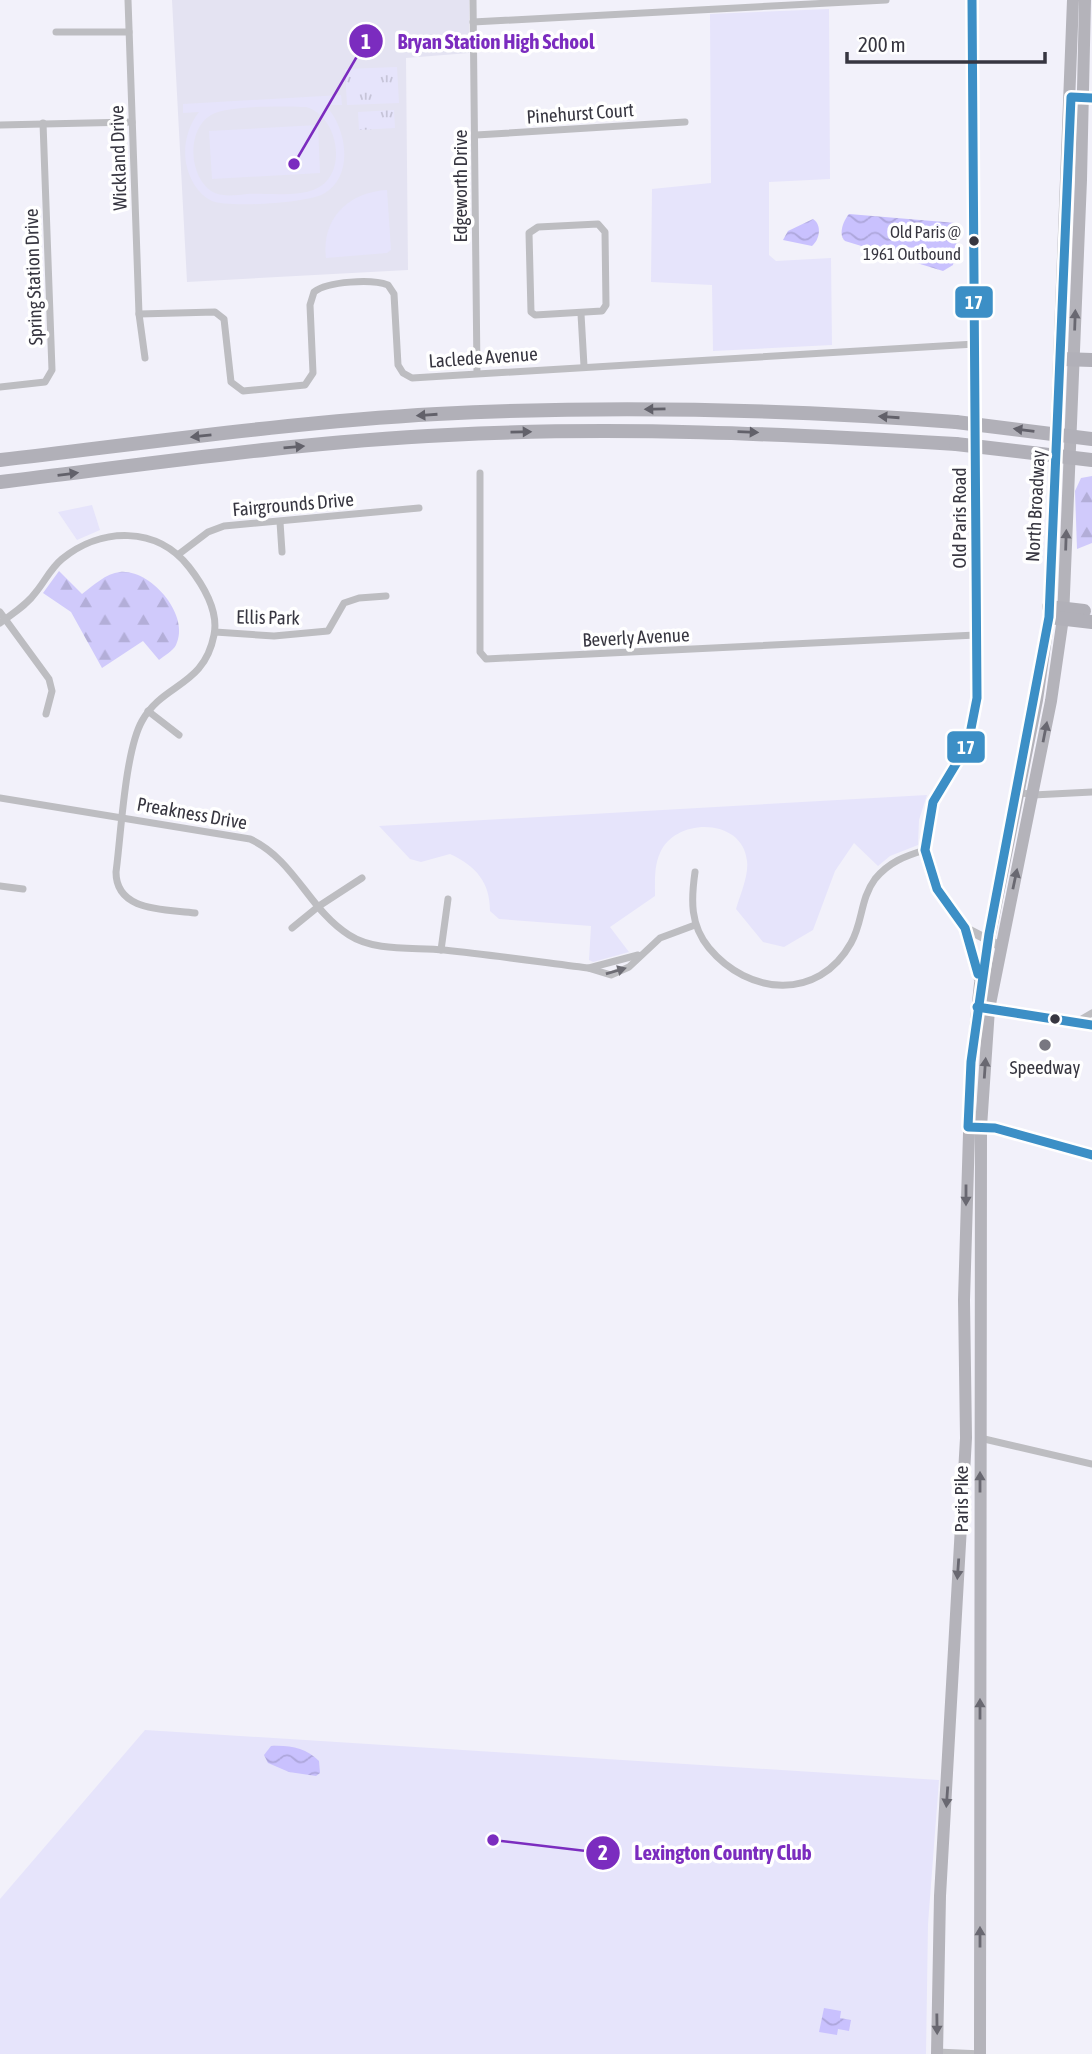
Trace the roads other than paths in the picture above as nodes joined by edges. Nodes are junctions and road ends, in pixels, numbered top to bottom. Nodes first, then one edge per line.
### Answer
1 (128, 0) edge
2 (473, 0) edge
3 (886, 0) edge
4 (972, 0) edge
5 (1073, 0) edge
6 (1085, 0) edge
7 (473, 22) junction
8 (56, 32) dead end
9 (129, 32) junction
10 (1082, 98) edge
11 (132, 122) junction
12 (685, 122) dead end
13 (43, 123) junction
14 (0, 125) edge
15 (476, 135) junction
16 (139, 314) junction
17 (582, 314) junction
18 (975, 344) junction
19 (1092, 351) edge
20 (1068, 354) junction
21 (145, 358) dead end
22 (1092, 360) edge
23 (584, 366) junction
24 (477, 373) junction
25 (0, 387) edge
26 (1092, 439) edge
27 (0, 460) edge
28 (1092, 460) edge
29 (480, 473) dead end
30 (0, 482) edge
31 (419, 508) dead end
32 (280, 522) junction
33 (282, 552) dead end
34 (179, 554) junction
35 (386, 596) dead end
36 (1092, 612) edge
37 (1056, 613) junction
38 (2, 618) edge
39 (1092, 622) edge
40 (215, 632) junction
41 (976, 635) junction
42 (148, 711) junction
43 (46, 714) dead end
44 (179, 735) dead end
45 (1018, 792) junction
46 (1092, 792) edge
47 (1032, 795) junction
48 (0, 798) edge
49 (123, 816) junction
50 (925, 850) junction
51 (695, 872) dead end
52 (362, 878) dead end
53 (0, 886) edge
54 (23, 889) dead end
55 (449, 899) dead end
56 (319, 906) junction
57 (195, 913) dead end
58 (992, 921) junction
59 (695, 925) junction
60 (292, 928) dead end
61 (965, 928) junction
62 (969, 941) junction
63 (987, 943) junction
64 (1000, 946) junction
65 (441, 950) junction
66 (639, 954) junction
67 (588, 968) junction
68 (979, 984) junction
69 (983, 1008) junction
70 (1092, 1013) edge
71 (1075, 1023) junction
72 (1092, 1025) edge
73 (975, 1127) junction
74 (1092, 1155) edge
75 (966, 1438) junction
76 (981, 1438) junction
77 (1092, 1464) edge
78 (937, 2053) edge
79 (981, 2054) edge

1 - 9 street, Wickland Drive
2 - 7 street, Edgeworth Drive
3 - 7 street
4 - 18 street, Old Paris Road
5 - 10 highway, North Broadway
6 - 10 highway, North Broadway
7 - 15 street, Edgeworth Drive
8 - 9 street
9 - 11 street, Wickland Drive
10 - 20 highway, North Broadway
11 - 13 street
11 - 16 street, Wickland Drive
12 - 15 street, Pinehurst Court
13 - 14 street
13 - 25 street, Spring Station Drive
15 - 24 street, Edgeworth Drive
16 - 21 street, Wickland Drive
16 - 24 street, Laclede Avenue
17 - 17 street
17 - 23 street
18 - 23 street, Laclede Avenue
18 - 41 street, Old Paris Road
19 - 20 highway
20 - 22 highway
20 - 37 highway, North Broadway
23 - 24 street, Laclede Avenue
26 -> 27 highway, bridge
30 -> 28 highway, bridge
29 - 41 street, Beverly Avenue
31 - 32 street, Fairgrounds Drive
32 - 33 street
32 - 34 street, Fairgrounds Drive
34 - 38 street
34 - 40 street
35 - 40 street, Ellis Park
36 - 37 highway
37 - 39 highway
37 - 45 highway, North Broadway
47 -> 37 highway, North Broadway
38 - 43 street
40 - 42 street
41 - 50 street, Old Paris Road
42 - 44 street
42 - 49 street
45 - 47 street
45 - 58 highway, North Broadway
46 - 47 street
64 -> 47 highway, North Broadway
48 - 49 street, Preakness Drive
49 - 56 street, Preakness Drive
49 - 57 street
50 - 59 street
50 - 61 street, Old Paris Road
51 - 59 street
52 - 56 street
53 - 54 street
55 - 65 street
56 - 60 street
56 - 65 street, Preakness Drive
58 - 61 street
58 - 63 highway, North Broadway
59 - 66 street, Preakness Drive
61 - 62 street, Old Paris Road
61 - 63 street, Old Paris Road
62 - 63 street
62 - 68 street, Old Paris Road
63 - 64 street
63 - 68 highway, North Broadway
64 - 69 highway, Paris Pike
65 - 67 street, Preakness Drive
66 - 67 street, Preakness Drive
67 -> 66 street, Preakness Drive
68 - 69 highway, North Broadway
69 - 71 street
69 - 73 highway, Paris Pike
70 - 71 street
71 - 72 street
73 - 74 street
73 -> 75 highway, Paris Pike
73 - 76 highway, Paris Pike
75 - 76 highway
75 -> 78 highway, Paris Pike
76 - 77 street
79 -> 76 highway, Paris Pike
78 - 79 street

